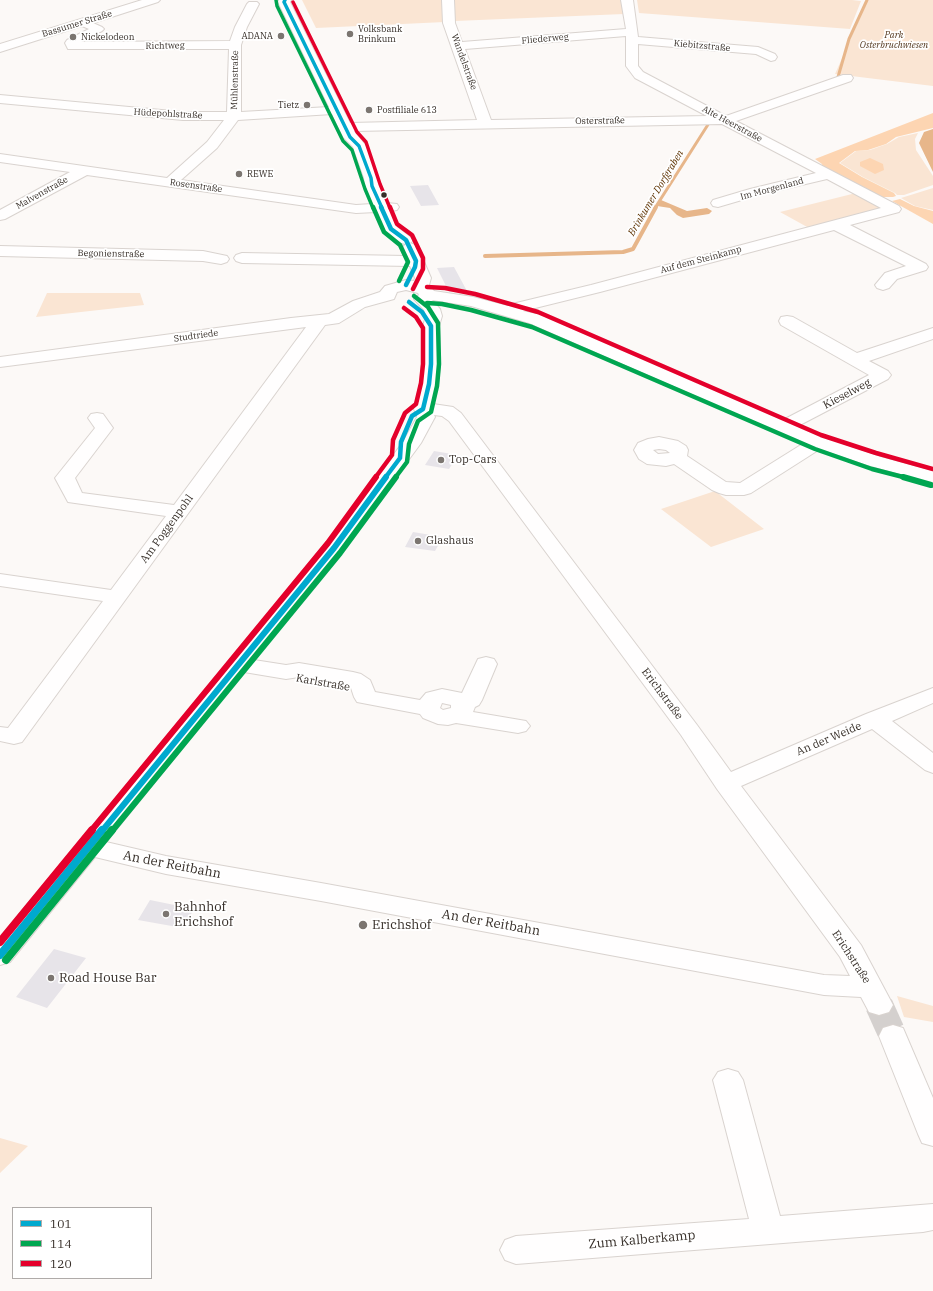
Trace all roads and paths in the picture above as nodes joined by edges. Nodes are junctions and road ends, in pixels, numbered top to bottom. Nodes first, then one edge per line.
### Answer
1 (154, 0) edge
2 (285, 0) edge
3 (290, 0) edge
4 (448, 0) edge
5 (627, 0) edge
6 (253, 4) dead end
7 (84, 23) junction
8 (632, 36) junction
9 (235, 45) junction
10 (457, 46) junction
11 (0, 48) edge
12 (771, 57) dead end
13 (847, 78) dead end
14 (0, 99) edge
15 (337, 110) junction
16 (234, 116) junction
17 (726, 120) junction
18 (485, 124) junction
19 (349, 127) junction
20 (0, 158) edge
21 (85, 170) junction
22 (827, 175) junction
23 (170, 182) junction
24 (718, 203) dead end
25 (387, 208) junction
26 (894, 210) joint
27 (0, 216) edge
28 (837, 224) junction
29 (0, 251) edge
30 (416, 261) junction
31 (883, 285) dead end
32 (417, 294) junction
33 (510, 312) junction
34 (319, 321) junction
35 (787, 321) dead end
36 (932, 334) edge
37 (854, 360) junction
38 (0, 362) edge
39 (423, 409) junction
40 (97, 418) dead end
41 (784, 427) junction
42 (818, 442) junction
43 (676, 457) dead end
44 (933, 477) edge
45 (904, 484) dead end
46 (933, 492) edge
47 (180, 512) junction
48 (0, 580) edge
49 (118, 597) junction
50 (237, 664) junction
51 (486, 664) dead end
52 (933, 695) edge
53 (459, 709) junction
54 (874, 719) junction
55 (518, 726) dead end
56 (7, 736) edge
57 (933, 765) edge
58 (726, 784) junction
59 (89, 847) junction
60 (4, 944) edge
61 (875, 996) joint
62 (893, 1036) tunnel mouth
63 (728, 1080) dead end
64 (933, 1134) edge
65 (933, 1216) edge
66 (768, 1230) junction
67 (516, 1250) dead end

1 - 7 street, Bassumer Straße
2 - 15 street
3 - 19 street
4 - 10 street, Wandelstraße
5 - 8 street, Alte Heerstraße
6 - 9 street, Mühlenstraße
7 - 9 street, Richtweg
7 - 11 street, Bassumer Straße
8 - 10 street, Fliederweg
8 - 12 street, Kiebitzstraße
8 - 17 street, Alte Heerstraße
9 - 16 street, Mühlenstraße
10 - 18 street, Wandelstraße
13 - 17 street, Osterstraße
14 - 16 street, Hüdepohlstraße
15 - 16 street, Hüdepohlstraße
15 - 19 street
16 - 23 street, Mühlenstraße
17 - 18 street, Osterstraße
17 - 22 street, Alte Heerstraße
18 - 19 street, Osterstraße
19 - 25 street
20 - 21 street, Rosenstraße
21 - 23 street, Rosenstraße
21 - 27 street, Malvenstraße
22 - 24 street, Im Morgenland
22 - 26 street, Alte Heerstraße
23 - 25 street, Rosenstraße
25 - 30 street
26 - 28 street, Auf dem Steinkamp
28 - 31 street
28 - 33 street, Auf dem Steinkamp
29 - 30 street, Begonienstraße
30 - 32 street
32 - 33 street
32 - 34 street, Studtriede
32 - 39 street
33 - 41 street
34 - 38 street, Studtriede
34 - 47 street, Am Poggenpohl
35 - 37 street, Kieselweg
36 - 37 street
37 - 41 street, Kieselweg
39 - 50 street
39 - 58 street, Erichstraße
40 - 47 street
41 - 42 street
42 - 43 street
42 - 44 street
45 - 46 street
47 - 49 street, Am Poggenpohl
48 - 49 street
49 - 56 street, Am Poggenpohl
50 - 53 street, Karlstraße
50 - 59 street
51 - 53 street
52 - 54 street, An der Weide
53 - 55 street, Karlstraße
54 - 57 street
54 - 58 street, An der Weide
58 - 61 street, Erichstraße
59 - 60 street
59 - 61 street, An der Reitbahn
62 - 64 street
63 - 66 street
65 - 66 street, Zum Kalberkamp
66 - 67 street, Zum Kalberkamp

